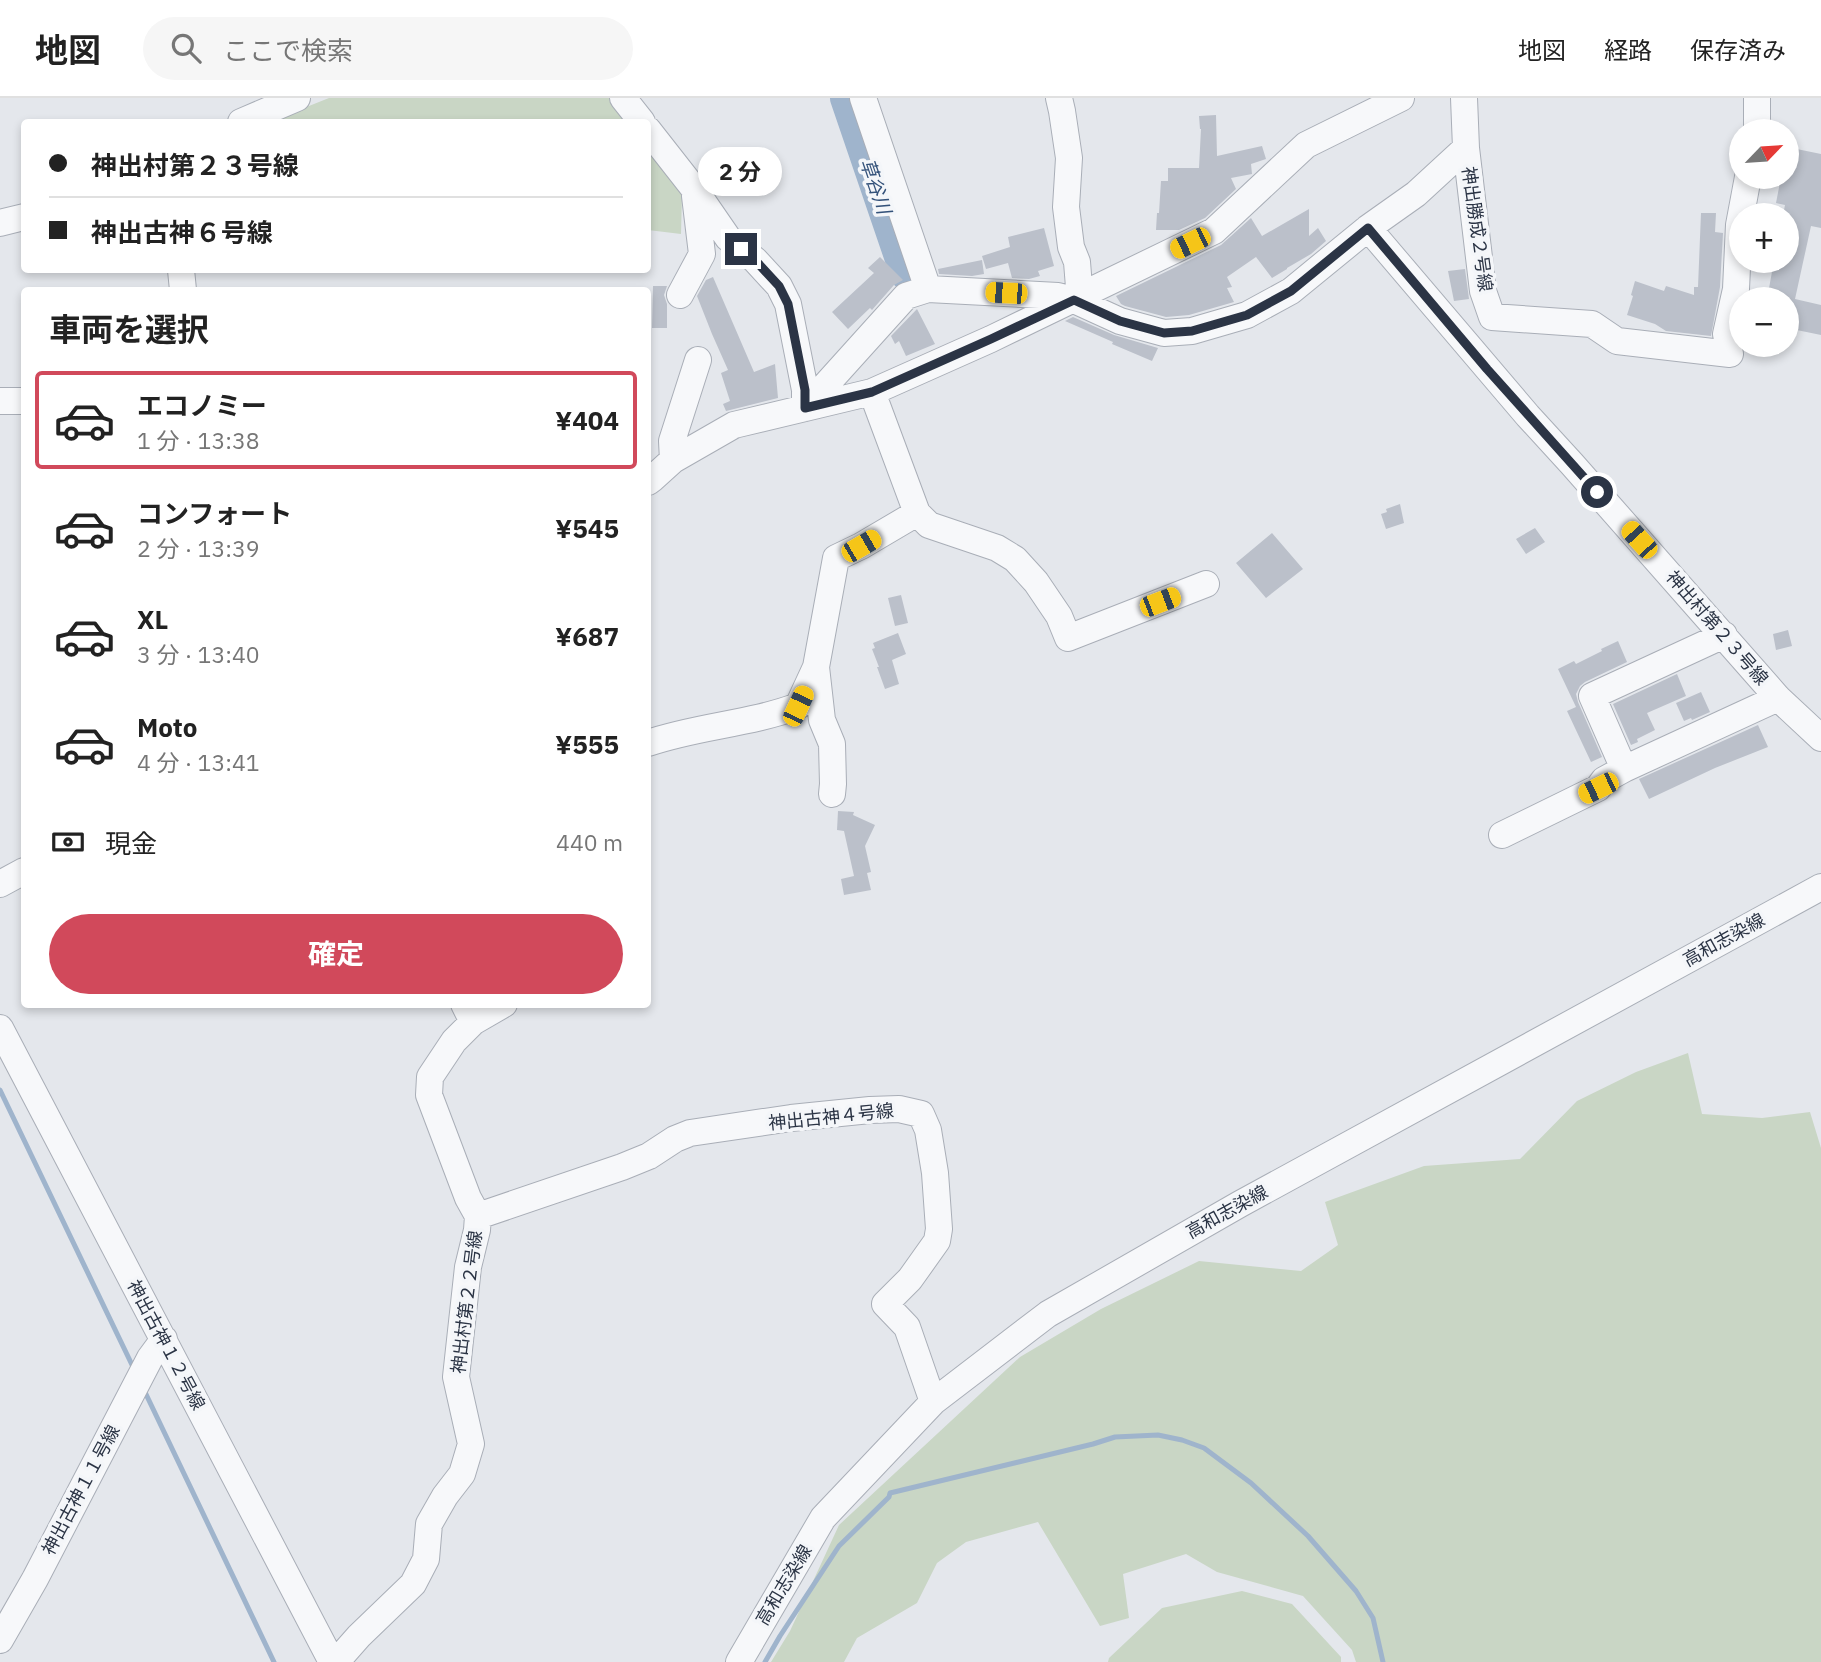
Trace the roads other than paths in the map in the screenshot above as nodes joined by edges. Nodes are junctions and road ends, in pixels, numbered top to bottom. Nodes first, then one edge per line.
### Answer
1 (297, 98) edge
2 (623, 98) edge
3 (863, 98) edge
4 (1059, 98) edge
5 (1401, 98) edge
6 (1464, 98) edge
7 (1757, 98) edge
8 (248, 119) edge
9 (640, 119) edge
10 (1757, 119) edge
11 (651, 134) edge
12 (1466, 148) junction
13 (1746, 189) edge
14 (695, 190) junction
15 (21, 218) edge
16 (0, 223) edge
17 (1368, 228) junction
18 (928, 289) junction
19 (680, 295) dead end
20 (1074, 300) junction
21 (698, 360) dead end
22 (872, 392) junction
23 (0, 401) edge
24 (21, 401) edge
25 (805, 408) junction
26 (673, 460) junction
27 (651, 480) edge
28 (917, 513) junction
29 (1206, 584) dead end
30 (1724, 635) junction
31 (816, 667) junction
32 (1778, 698) junction
33 (1821, 738) edge
34 (651, 742) edge
35 (1625, 769) junction
36 (832, 794) dead end
37 (1502, 835) dead end
38 (21, 873) edge
39 (0, 884) edge
40 (1821, 887) edge
41 (488, 1008) edge
42 (468, 1013) edge
43 (0, 1028) edge
44 (478, 1216) junction
45 (164, 1339) junction
46 (933, 1402) junction
47 (0, 1640) edge
48 (334, 1662) edge
49 (739, 1662) edge

1 - 8 street
2 - 9 street
3 - 18 street
4 - 20 street
5 - 20 street
6 - 12 street, 神出勝成２号線
7 - 10 street
11 - 14 street
12 - 13 street, 神出勝成２号線
12 - 17 street, 神出勝成２号線
14 - 19 street
14 - 25 street
15 - 16 street
17 - 20 street, 神出勝成２号線
17 - 30 street, 神出村第２３号線
18 - 20 street, 神出勝成２号線
18 - 25 street
20 - 22 street
21 - 26 street
22 - 25 street
22 - 28 street
23 - 24 street
25 - 26 street
26 - 27 street
28 - 29 street
28 - 31 street
30 - 32 street, 神出村第２３号線
30 - 35 street
31 - 34 street
31 - 36 street
32 - 33 street, 神出村第２３号線
32 - 35 street
35 - 37 street
38 - 39 street
40 - 46 street, 高和志染線
41 - 42 street, 神出村第２２号線
42 - 44 street, 神出村第２２号線
43 - 45 street, 神出古神１２号線
44 - 46 street, 神出古神４号線
44 - 48 street, 神出村第２２号線
45 - 47 street, 神出古神１１号線
45 - 48 street, 神出古神１２号線
46 - 49 street, 高和志染線

